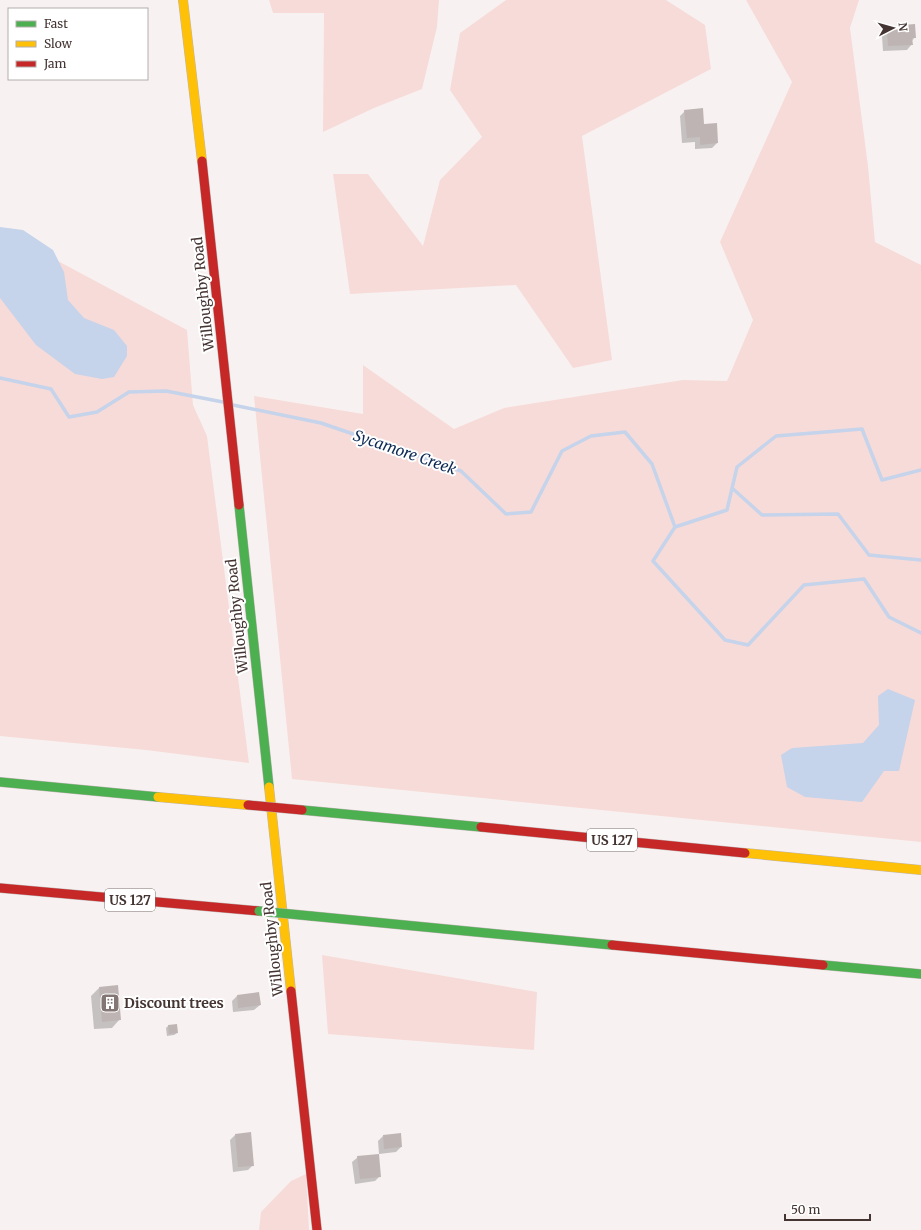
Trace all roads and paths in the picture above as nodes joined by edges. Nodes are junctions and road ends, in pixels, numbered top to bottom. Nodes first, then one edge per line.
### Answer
1 (183, 0) edge
2 (0, 782) edge
3 (921, 870) edge
4 (0, 888) edge
5 (921, 975) edge
6 (317, 1230) edge

1 - 6 main road, Willoughby Road
2 - 3 main road, US 127, bridge
4 - 5 main road, US 127, bridge

